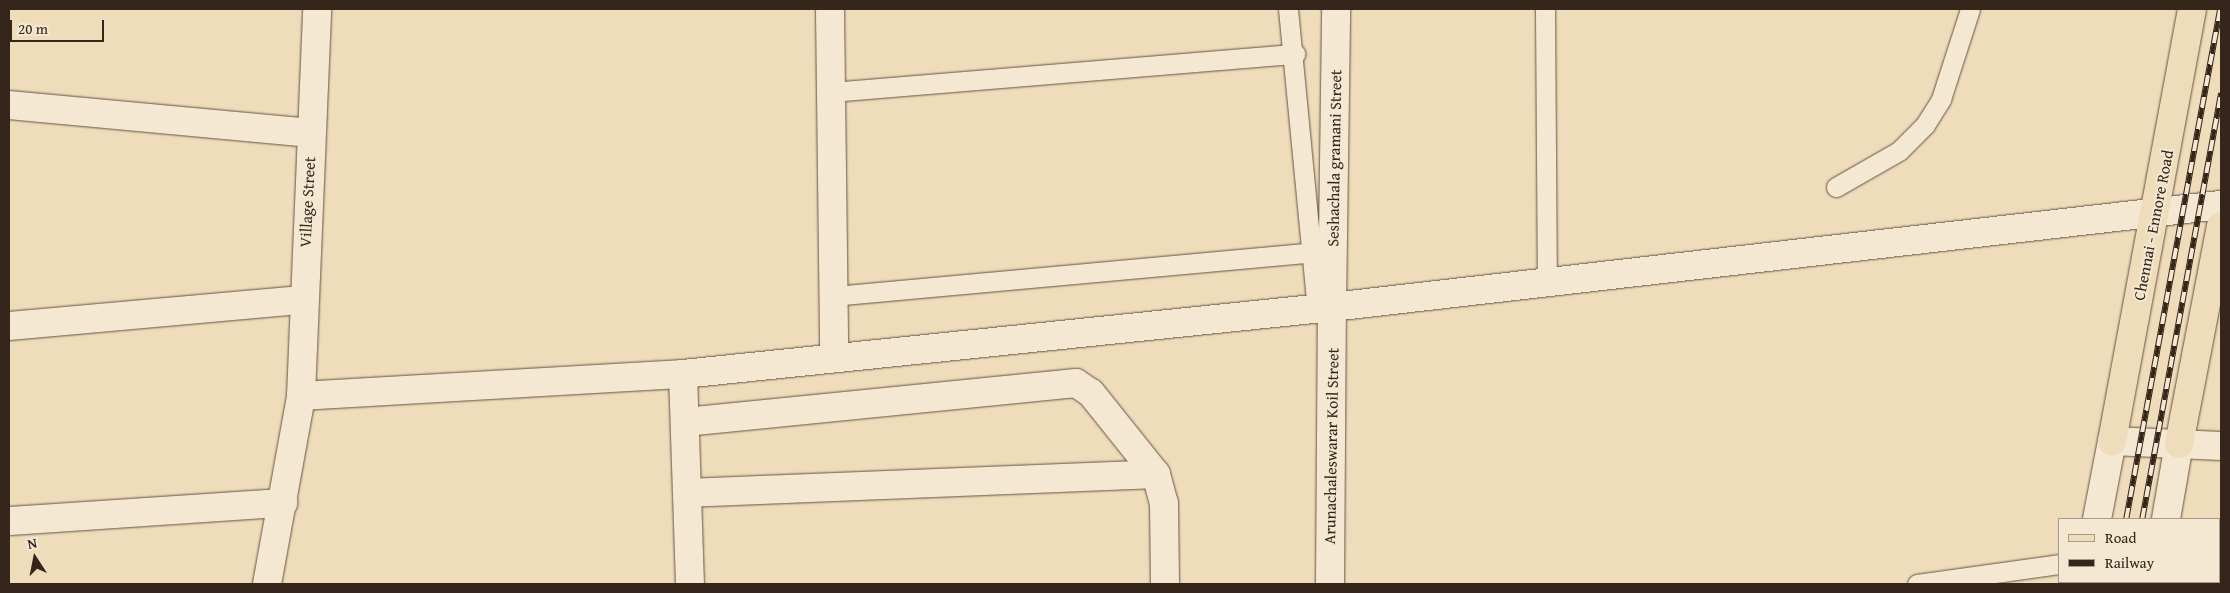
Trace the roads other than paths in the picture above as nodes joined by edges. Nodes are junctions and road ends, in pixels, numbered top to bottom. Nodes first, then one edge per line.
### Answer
1 (317, 9) edge
2 (830, 9) edge
3 (1288, 9) edge
4 (1336, 9) edge
5 (1545, 9) edge
6 (1970, 9) edge
7 (2192, 9) edge
8 (1295, 54) junction
9 (831, 92) junction
10 (9, 105) edge
11 (311, 133) junction
12 (1836, 187) dead end
13 (2221, 205) edge
14 (2156, 209) junction
15 (2221, 226) edge
16 (1312, 252) junction
17 (1547, 282) junction
18 (833, 296) junction
19 (302, 300) junction
20 (1325, 308) junction
21 (9, 326) edge
22 (834, 358) junction
23 (683, 374) junction
24 (301, 396) junction
25 (685, 422) junction
26 (2112, 442) junction
27 (2179, 444) junction
28 (2221, 446) edge
29 (1156, 474) junction
30 (687, 493) junction
31 (283, 503) junction
32 (2097, 518) edge
33 (2166, 518) edge
34 (9, 521) edge
35 (2058, 564) edge
36 (267, 584) edge
37 (690, 584) edge
38 (1164, 584) edge
39 (1330, 584) edge
40 (1917, 584) edge

1 - 11 street, Village Street
2 - 9 street
3 - 8 lane
4 - 20 street, Seshachala gramani Street
5 - 17 lane
6 - 12 lane
7 - 14 main road, Chennai - Ennore Road
8 - 9 lane
8 - 16 lane
9 - 18 street
10 - 11 street
11 - 19 street, Village Street
13 - 14 street
14 - 17 street
14 - 26 main road, Chennai - Ennore Road
15 - 27 main road
16 - 18 lane
16 - 20 lane
17 - 20 street
18 - 22 street
19 - 21 street
19 - 24 street, Village Street
20 - 22 street
20 - 39 street, Arunachaleswarar Koil Street
22 - 23 street
23 - 24 street
23 - 25 street
24 - 31 street, Village Street
25 - 29 street
25 - 30 street
26 - 27 street
26 - 32 street
27 - 28 street
27 - 33 street
29 - 30 street
29 - 38 street
30 - 37 street
31 - 34 street
31 - 36 street, Village Street
35 - 40 lane

